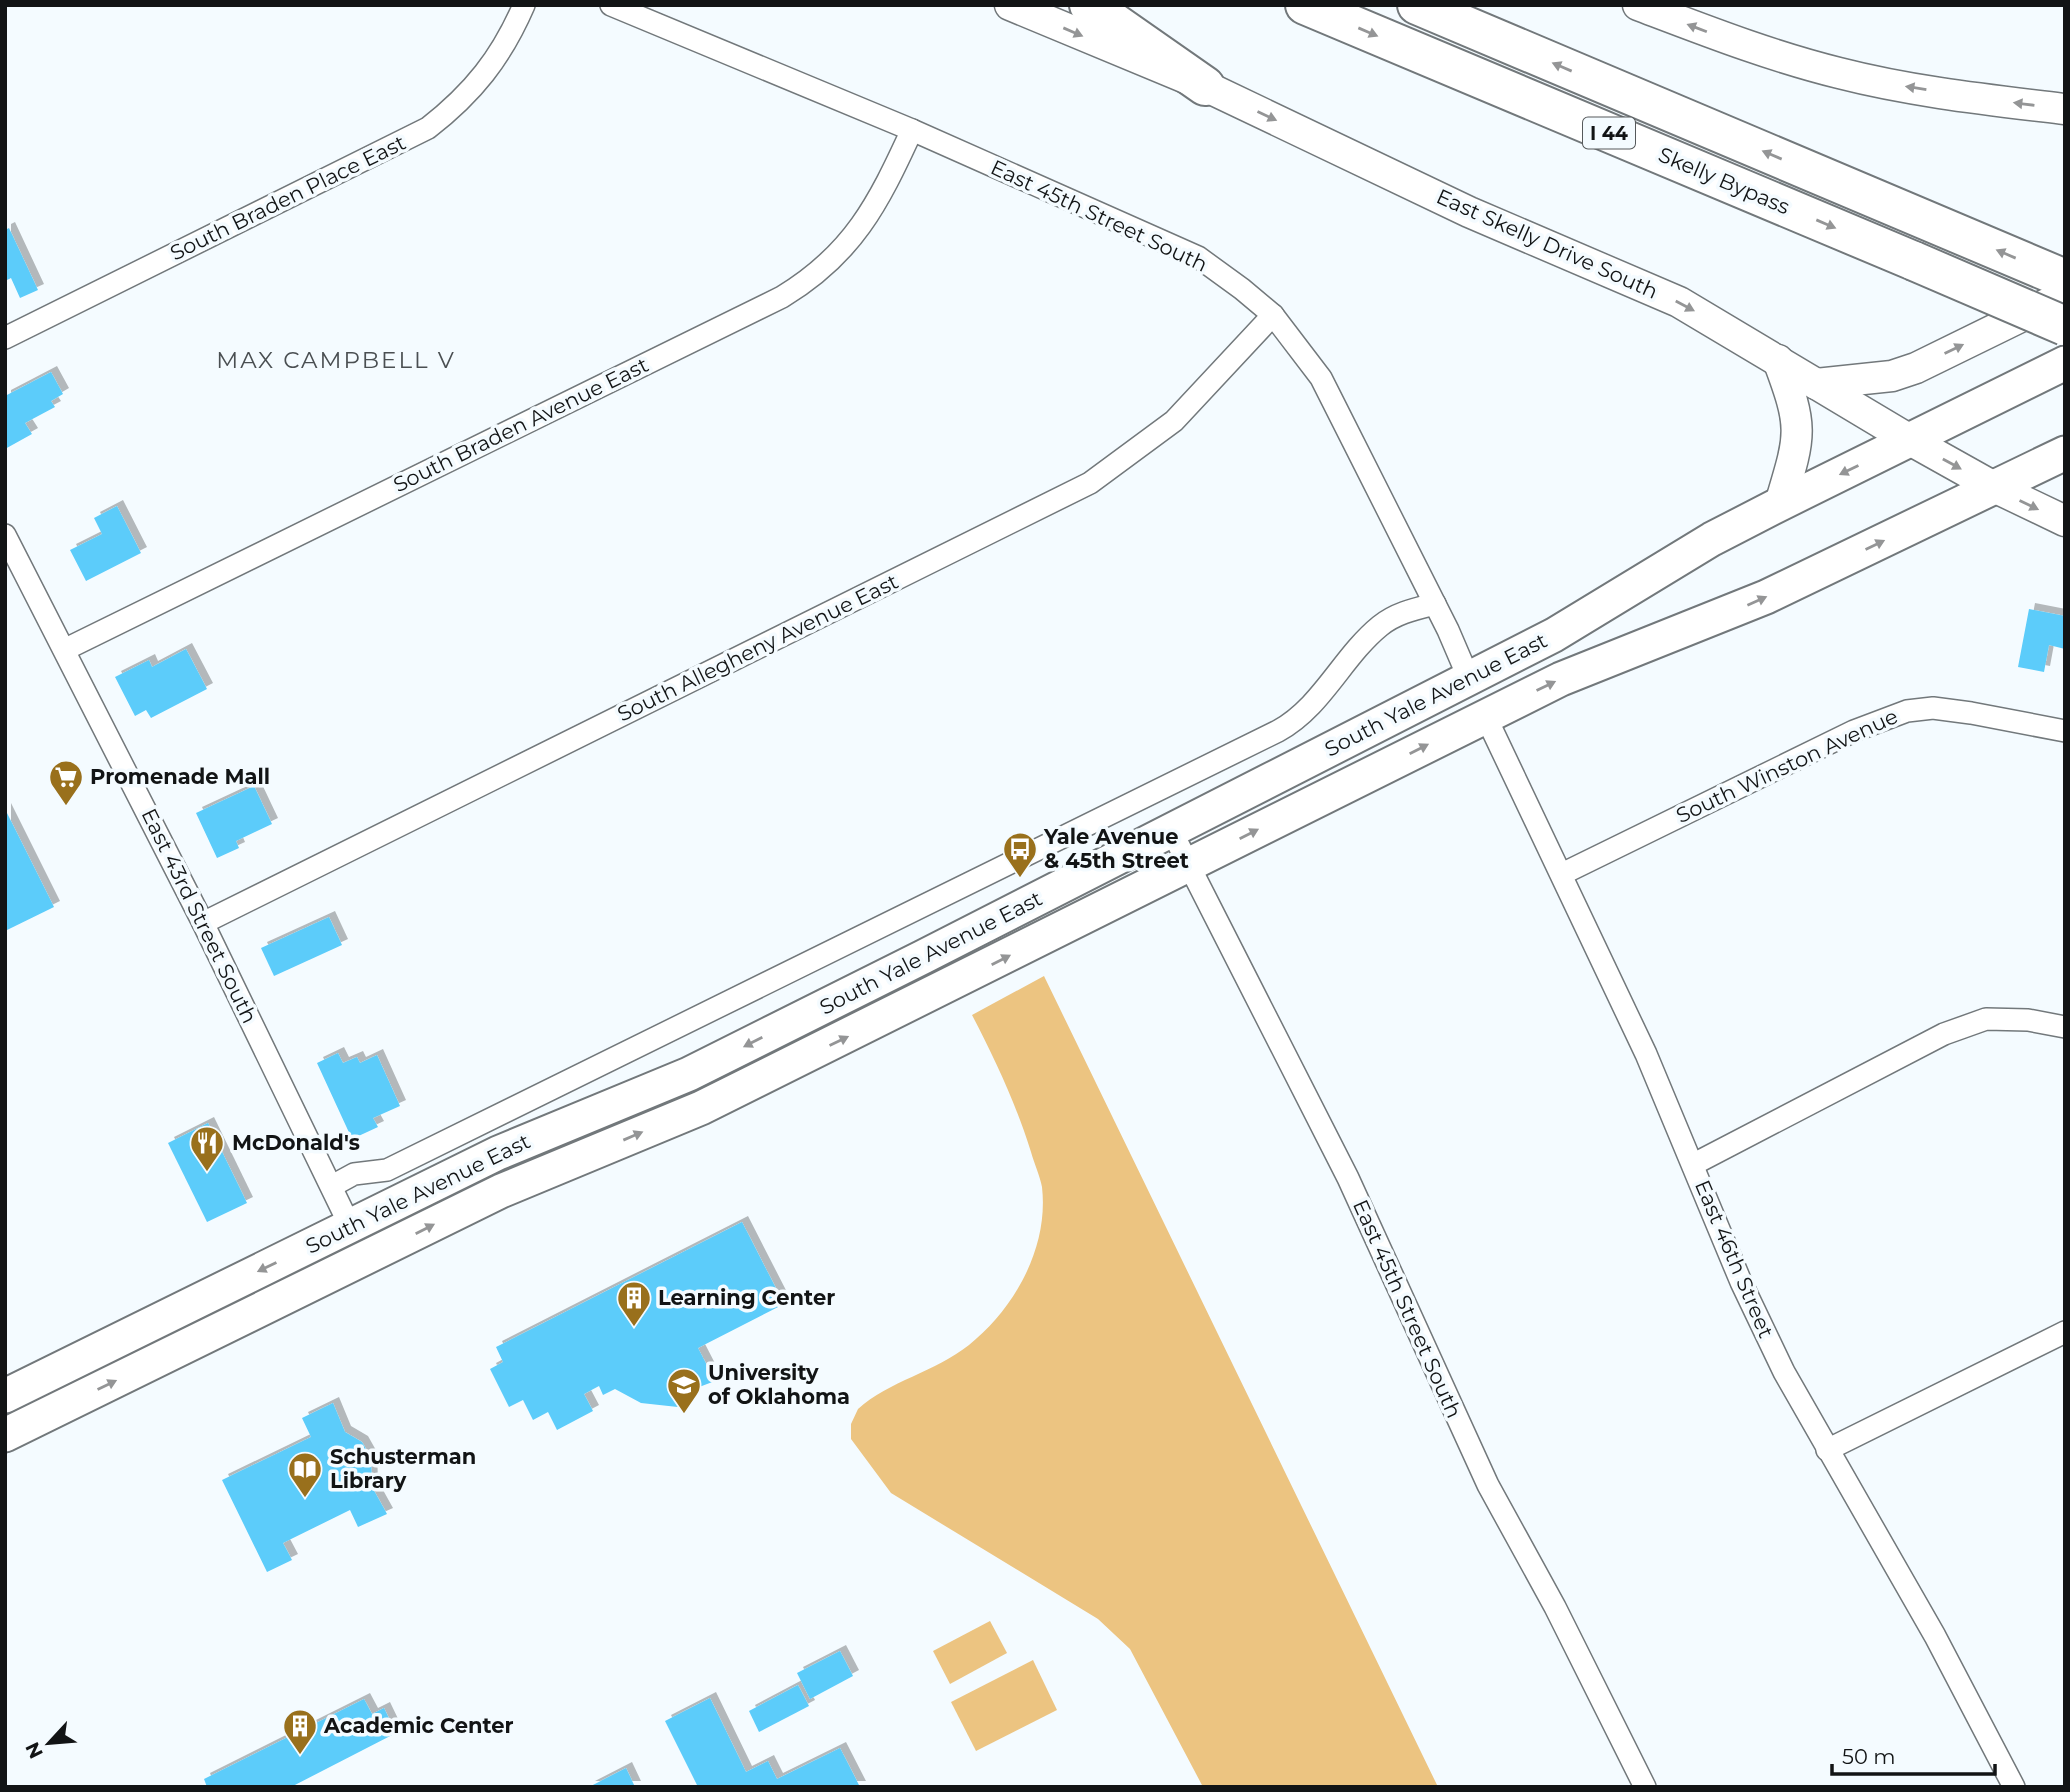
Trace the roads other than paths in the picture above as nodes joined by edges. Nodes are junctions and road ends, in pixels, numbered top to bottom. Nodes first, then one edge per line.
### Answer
1 (524, 5) edge
2 (611, 5) edge
3 (1010, 5) edge
4 (1089, 5) edge
5 (1305, 5) edge
6 (1417, 5) edge
7 (1638, 5) edge
8 (1205, 86) junction
9 (2065, 109) edge
10 (912, 130) junction
11 (2065, 279) edge
12 (2065, 295) edge
13 (1273, 316) junction
14 (2065, 326) edge
15 (5, 338) edge
16 (1778, 360) junction
17 (2065, 363) edge
18 (1816, 384) junction
19 (1910, 440) junction
20 (2065, 453) edge
21 (1994, 487) junction
22 (1780, 504) junction
23 (2065, 521) edge
24 (5, 535) edge
25 (1435, 604) junction
26 (66, 649) junction
27 (1469, 679) junction
28 (1485, 715) junction
29 (2065, 731) edge
30 (1171, 830) junction
31 (1188, 864) junction
32 (1562, 874) junction
33 (203, 923) junction
34 (923, 957) junction
35 (940, 991) junction
36 (2065, 1027) edge
37 (1694, 1164) junction
38 (332, 1186) junction
39 (350, 1226) junction
40 (364, 1259) junction
41 (2065, 1332) edge
42 (5, 1396) edge
43 (5, 1435) edge
44 (1827, 1450) junction
45 (1645, 1787) edge
46 (2014, 1787) edge

1 - 15 street, South Braden Place East
2 - 10 street, East 45th Street South
3 -> 8 main road, East Skelly Drive South
4 - 8 highway
5 -> 14 highway, Skelly Bypass / I 44, bridge
11 -> 6 highway, Skelly Bypass / I 44
9 -> 7 main road
8 -> 16 main road, East Skelly Drive South
10 - 13 street, East 45th Street South
10 - 26 street, South Braden Avenue East
18 -> 12 main road
13 - 25 street, East 45th Street South
13 - 33 street, South Allegheny Avenue East
16 - 18 main road, East Skelly Drive South
16 - 22 main road
17 - 19 main road, South Yale Avenue East
18 - 19 main road, East Skelly Drive South
19 -> 21 main road, East Skelly Drive South
19 -> 22 main road, South Yale Avenue East
20 - 21 main road, South Yale Avenue East
21 -> 23 main road, East Skelly Drive South
28 -> 21 main road, South Yale Avenue East
22 - 27 main road, South Yale Avenue East
24 - 26 street, East 43rd Street South
25 - 27 street, East 45th Street South
25 - 38 street, South Yale Avenue East
26 - 33 street, East 43rd Street South
27 - 28 main road
27 - 30 main road, South Yale Avenue East
31 -> 28 main road, South Yale Avenue East
28 - 32 street, East 46th Street
29 - 32 street, South Winston Avenue
30 - 31 street, East 45th Street South
30 - 34 main road, South Yale Avenue East
35 -> 31 main road, South Yale Avenue East
31 - 45 street, East 45th Street South
32 - 37 street, East 46th Street
33 - 38 street, East 43rd Street South
34 - 35 main road
34 -> 39 main road, South Yale Avenue East
40 -> 35 main road, South Yale Avenue East
36 - 37 street
37 - 44 street, East 46th Street
38 - 39 street, East 43rd Street South
39 - 40 main road
39 -> 42 main road, South Yale Avenue East
43 -> 40 main road, South Yale Avenue East
41 - 44 street
44 - 46 street, East 46th Street

